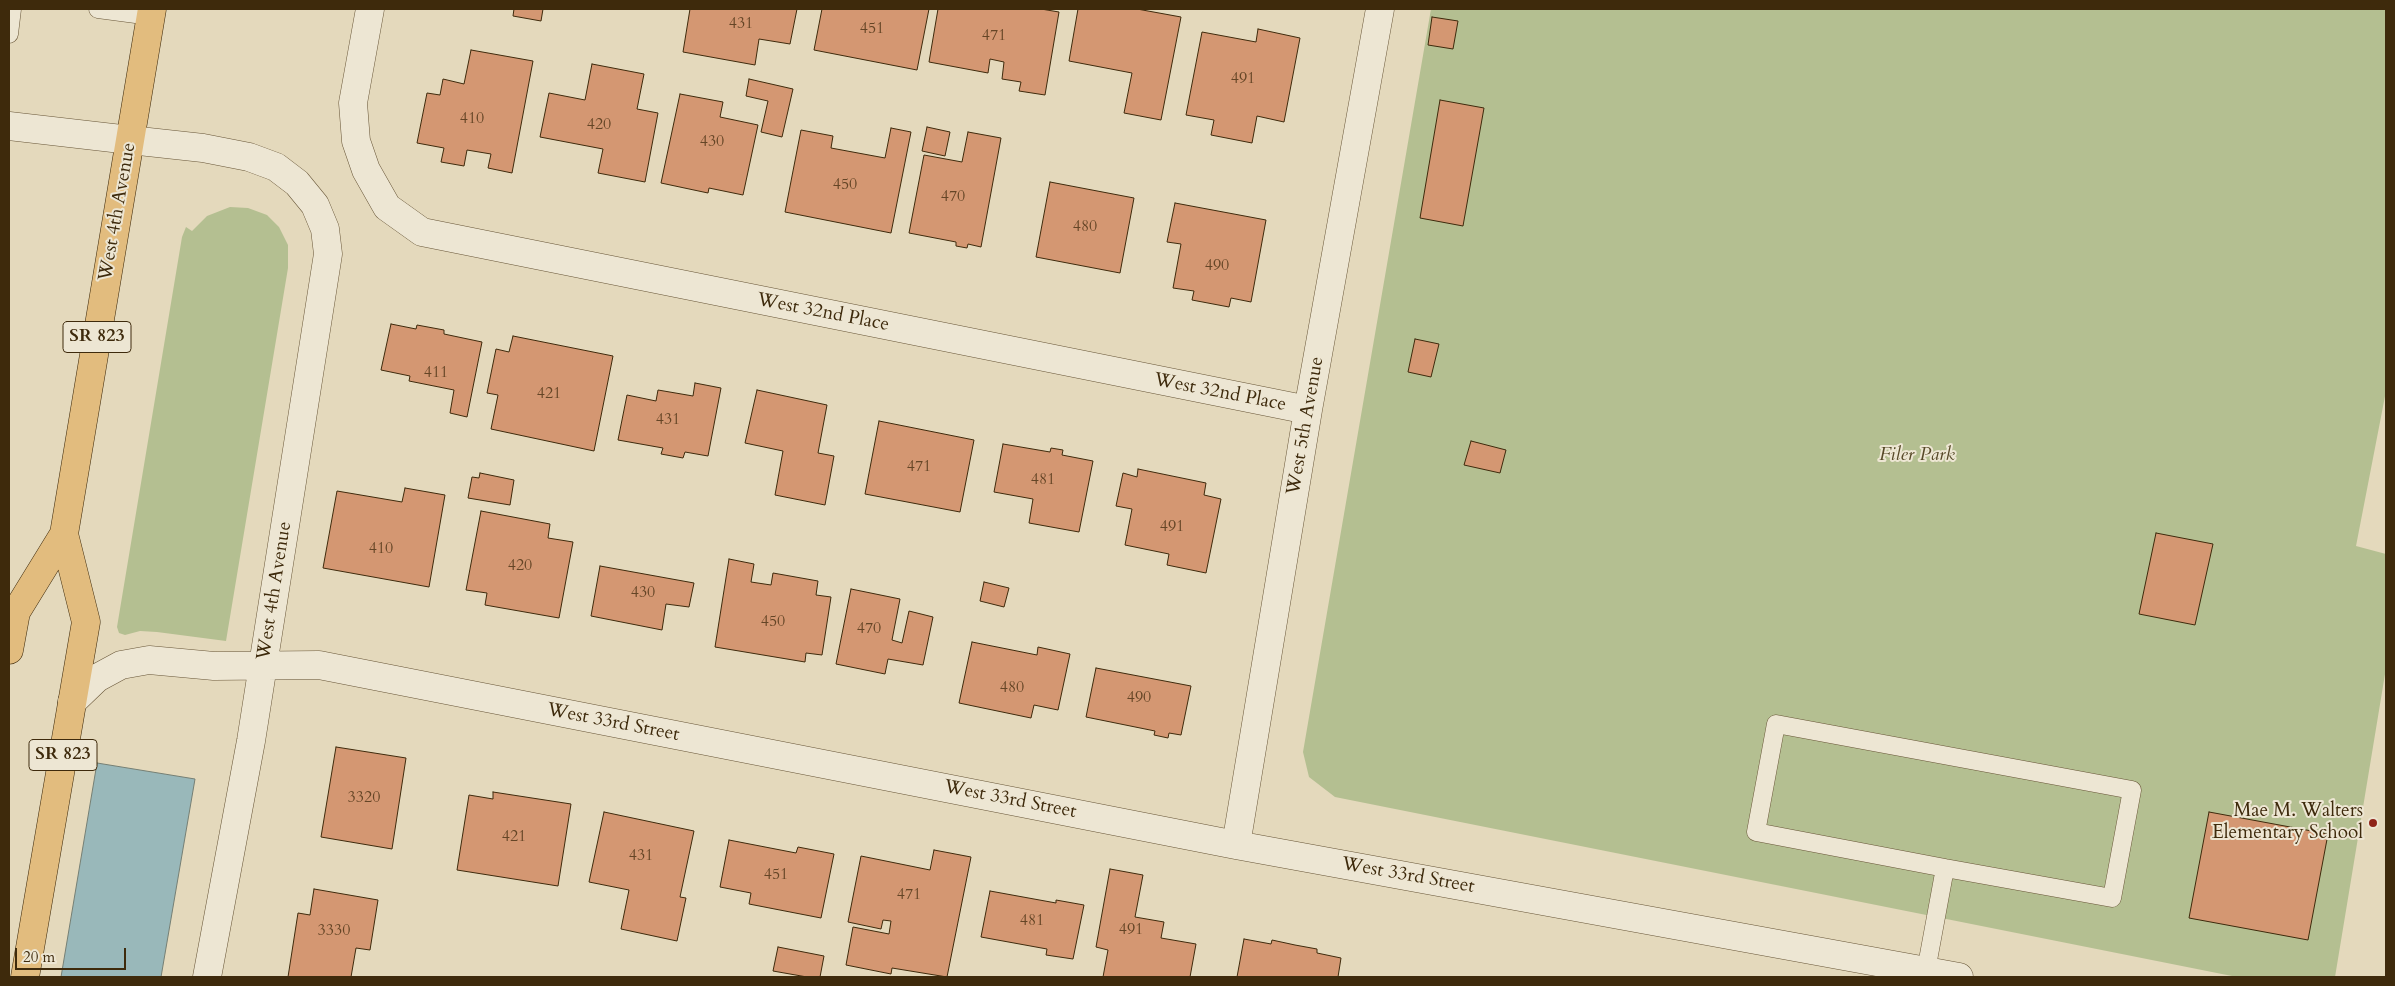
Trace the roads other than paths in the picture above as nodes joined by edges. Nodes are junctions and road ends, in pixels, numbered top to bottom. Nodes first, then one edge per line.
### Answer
1 (12, 9) edge
2 (98, 9) edge
3 (370, 9) edge
4 (1380, 9) edge
5 (151, 13) edge
6 (9, 34) edge
7 (9, 126) edge
8 (130, 140) junction
9 (1308, 410) junction
10 (64, 534) junction
11 (9, 650) edge
12 (263, 665) junction
13 (72, 702) junction
14 (1236, 844) junction
15 (1945, 868) junction
16 (1926, 971) junction
17 (26, 977) edge
18 (207, 977) edge
19 (1959, 977) edge

1 - 6 lane
2 - 5 lane
3 - 9 street, West 32nd Place
4 - 9 street, West 5th Avenue
5 - 8 main road, West 4th Avenue / SR 823
7 - 8 street, West 4th Avenue
8 - 10 main road, West 4th Avenue / SR 823
8 - 12 street, West 4th Avenue
9 - 14 street, West 5th Avenue
10 - 11 main road, West 4th Avenue / SR 823
10 - 13 main road, West 4th Avenue / SR 823
12 - 13 street, West 33rd Street
12 - 14 street, West 33rd Street
12 - 18 street, West 4th Avenue
13 - 17 main road, West 4th Avenue / SR 823
14 - 16 street, West 33rd Street
15 - 15 lane
15 - 16 lane
16 - 19 street, West 33rd Street

